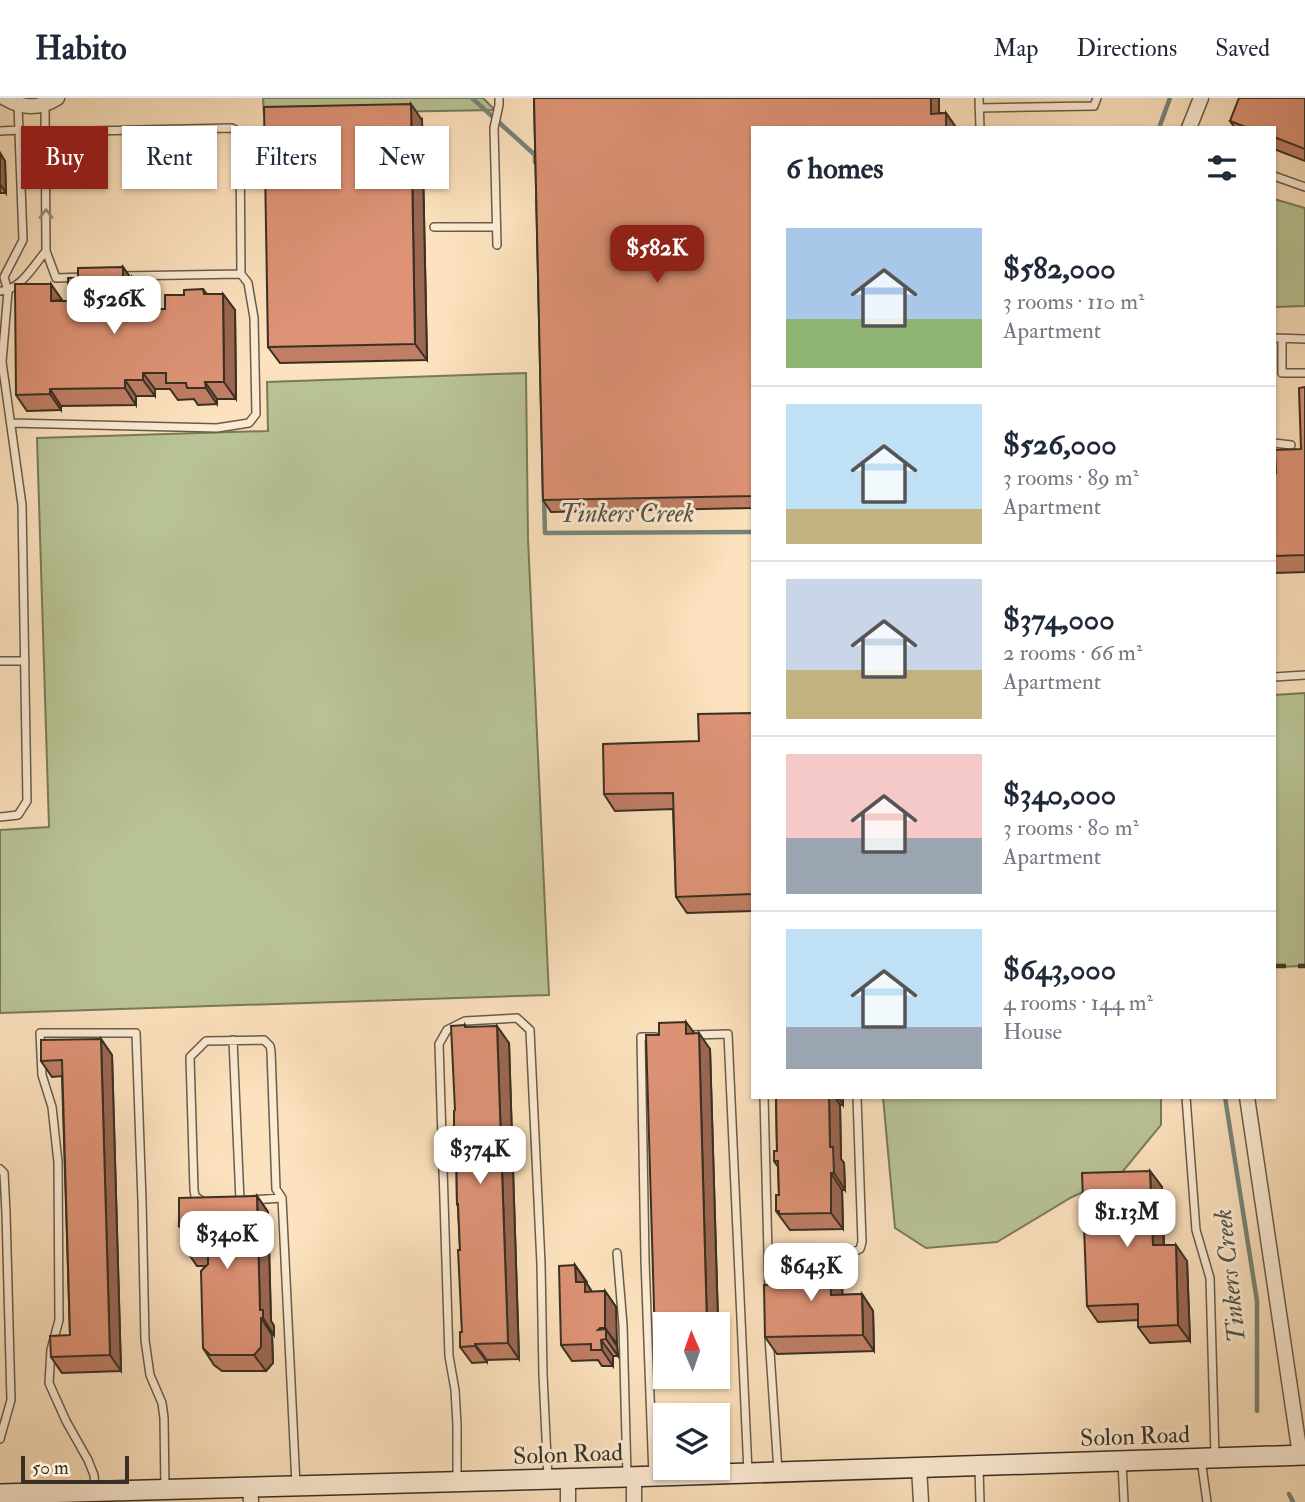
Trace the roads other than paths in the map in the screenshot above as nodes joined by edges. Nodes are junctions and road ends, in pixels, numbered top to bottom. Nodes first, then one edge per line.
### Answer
1 (979, 98) edge
2 (1097, 98) edge
3 (1200, 98) edge
4 (51, 101) edge
5 (499, 101) edge
6 (12, 102) edge
7 (979, 108) junction
8 (46, 126) edge
9 (980, 126) edge
10 (1190, 126) edge
11 (19, 130) junction
12 (0, 131) edge
13 (108, 131) edge
14 (1276, 178) edge
15 (1305, 187) edge
16 (45, 189) edge
17 (496, 227) junction
18 (434, 228) dead end
19 (497, 245) dead end
20 (46, 251) junction
21 (241, 274) junction
22 (118, 276) edge
23 (93, 277) edge
24 (4, 291) edge
25 (1278, 338) edge
26 (1305, 338) edge
27 (1305, 373) edge
28 (4, 399) edge
29 (11, 423) junction
30 (1276, 443) edge
31 (1292, 445) dead end
32 (0, 661) edge
33 (25, 661) junction
34 (1305, 675) edge
35 (1276, 677) edge
36 (0, 817) edge
37 (666, 1036) edge
38 (678, 1036) edge
39 (233, 1040) junction
40 (764, 1099) edge
41 (857, 1099) edge
42 (1186, 1099) edge
43 (1247, 1099) edge
44 (0, 1169) edge
45 (282, 1198) junction
46 (231, 1201) edge
47 (240, 1201) junction
48 (212, 1203) edge
49 (617, 1253) dead end
50 (769, 1258) junction
51 (769, 1298) edge
52 (769, 1325) edge
53 (0, 1439) edge
54 (1303, 1455) edge
55 (1208, 1458) junction
56 (1122, 1461) junction
57 (979, 1465) junction
58 (919, 1467) junction
59 (748, 1472) junction
60 (778, 1472) junction
61 (638, 1476) junction
62 (558, 1479) junction
63 (457, 1482) junction
64 (296, 1486) junction
65 (95, 1491) junction
66 (178, 1493) edge
67 (0, 1494) edge
68 (251, 1495) edge
69 (568, 1502) edge
70 (634, 1502) edge
71 (920, 1502) edge
72 (980, 1502) edge
73 (1124, 1502) edge
74 (1207, 1502) edge

1 - 7 lane
2 - 7 lane
3 - 10 street
4 - 6 street
4 - 8 lane
5 - 17 lane
6 - 11 lane
7 - 9 lane
11 - 12 lane
11 - 24 lane
13 - 21 lane
14 - 15 lane
20 -> 16 lane
17 - 18 lane
17 - 19 lane
20 - 23 lane
20 - 24 lane
21 - 22 lane
21 - 29 lane
24 - 28 lane
25 - 26 lane
25 - 27 lane
28 - 29 lane
29 - 33 lane
30 - 31 lane
32 - 33 lane
33 - 36 lane
34 - 35 lane
37 - 61 lane
38 - 59 lane
39 - 45 lane
39 - 47 lane
39 - 48 lane
40 - 50 lane
41 - 50 lane
42 - 55 lane
43 - 54 street
44 - 53 lane
45 - 47 lane
45 - 64 lane
46 - 47 lane
49 - 61 lane
50 - 51 lane
52 - 60 lane
54 - 55 street, Solon Road
55 - 56 street, Solon Road
55 - 74 lane
56 - 57 street, Solon Road
56 - 73 lane
57 - 58 street, Solon Road
57 - 72 lane
58 - 60 street, Solon Road
58 - 71 street
59 - 60 street, Solon Road
59 - 61 street, Solon Road
61 - 62 street, Solon Road
61 - 70 street
62 - 63 street, Solon Road
62 - 63 lane
62 - 69 street
63 - 64 street, Solon Road
64 - 68 street, Solon Road
65 - 66 street, Solon Road
65 - 66 lane
65 - 67 street, Solon Road
66 - 68 street, Solon Road

